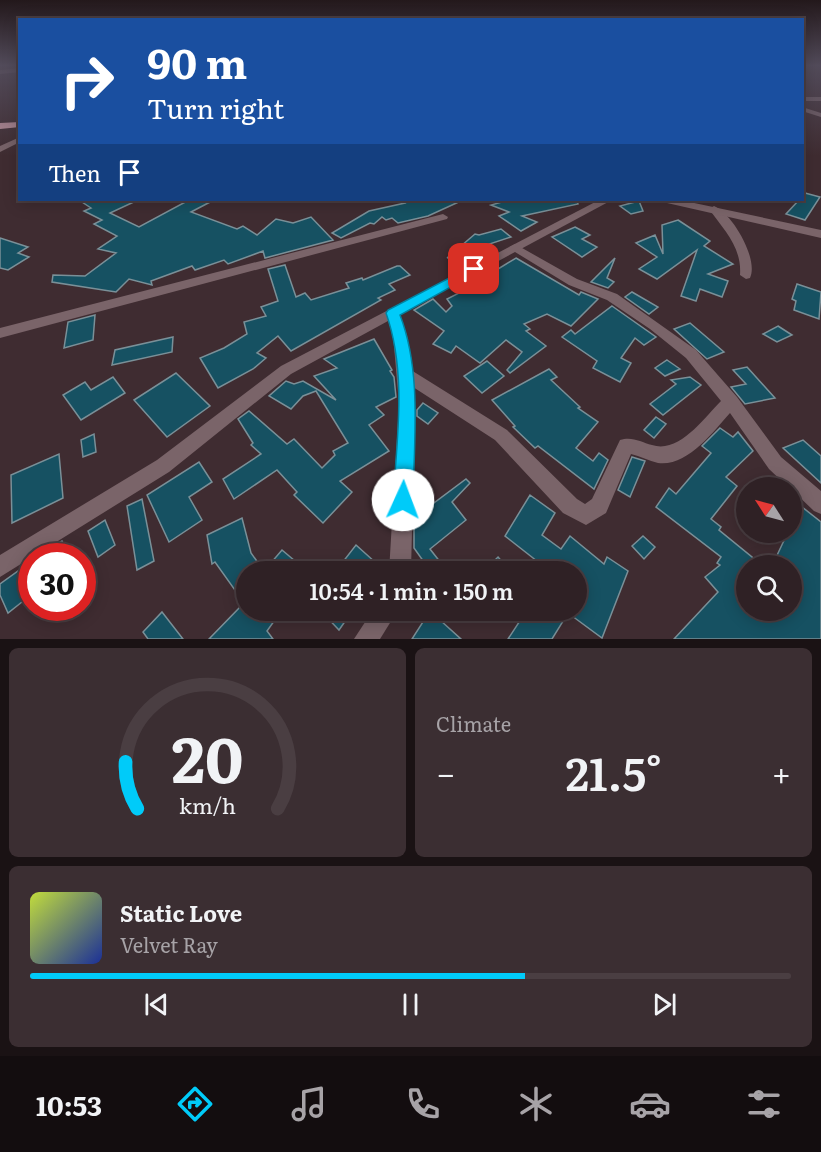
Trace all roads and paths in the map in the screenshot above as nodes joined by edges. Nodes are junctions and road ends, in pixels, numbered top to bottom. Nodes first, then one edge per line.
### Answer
1 (804, 99) edge
2 (821, 99) edge
3 (804, 110) edge
4 (821, 115) edge
5 (18, 122) edge
6 (0, 123) edge
7 (18, 140) edge
8 (0, 149) edge
9 (604, 201) edge
10 (672, 201) edge
11 (714, 209) junction
12 (443, 217) dead end
13 (821, 234) edge
14 (515, 247) junction
15 (746, 275) dead end
16 (392, 313) junction
17 (0, 333) edge
18 (404, 373) junction
19 (730, 402) junction
20 (821, 504) edge
21 (400, 561) edge
22 (0, 567) edge
23 (379, 621) edge
24 (366, 639) edge

1 - 2 street
3 - 4 street
5 - 6 main road
7 - 8 street
9 - 14 street
10 - 11 street
11 - 13 street
11 - 15 street
12 - 17 street
14 - 16 street
14 - 19 street
16 - 18 street
16 - 22 street
18 - 19 street
18 - 21 street
19 - 20 street
23 - 24 street

